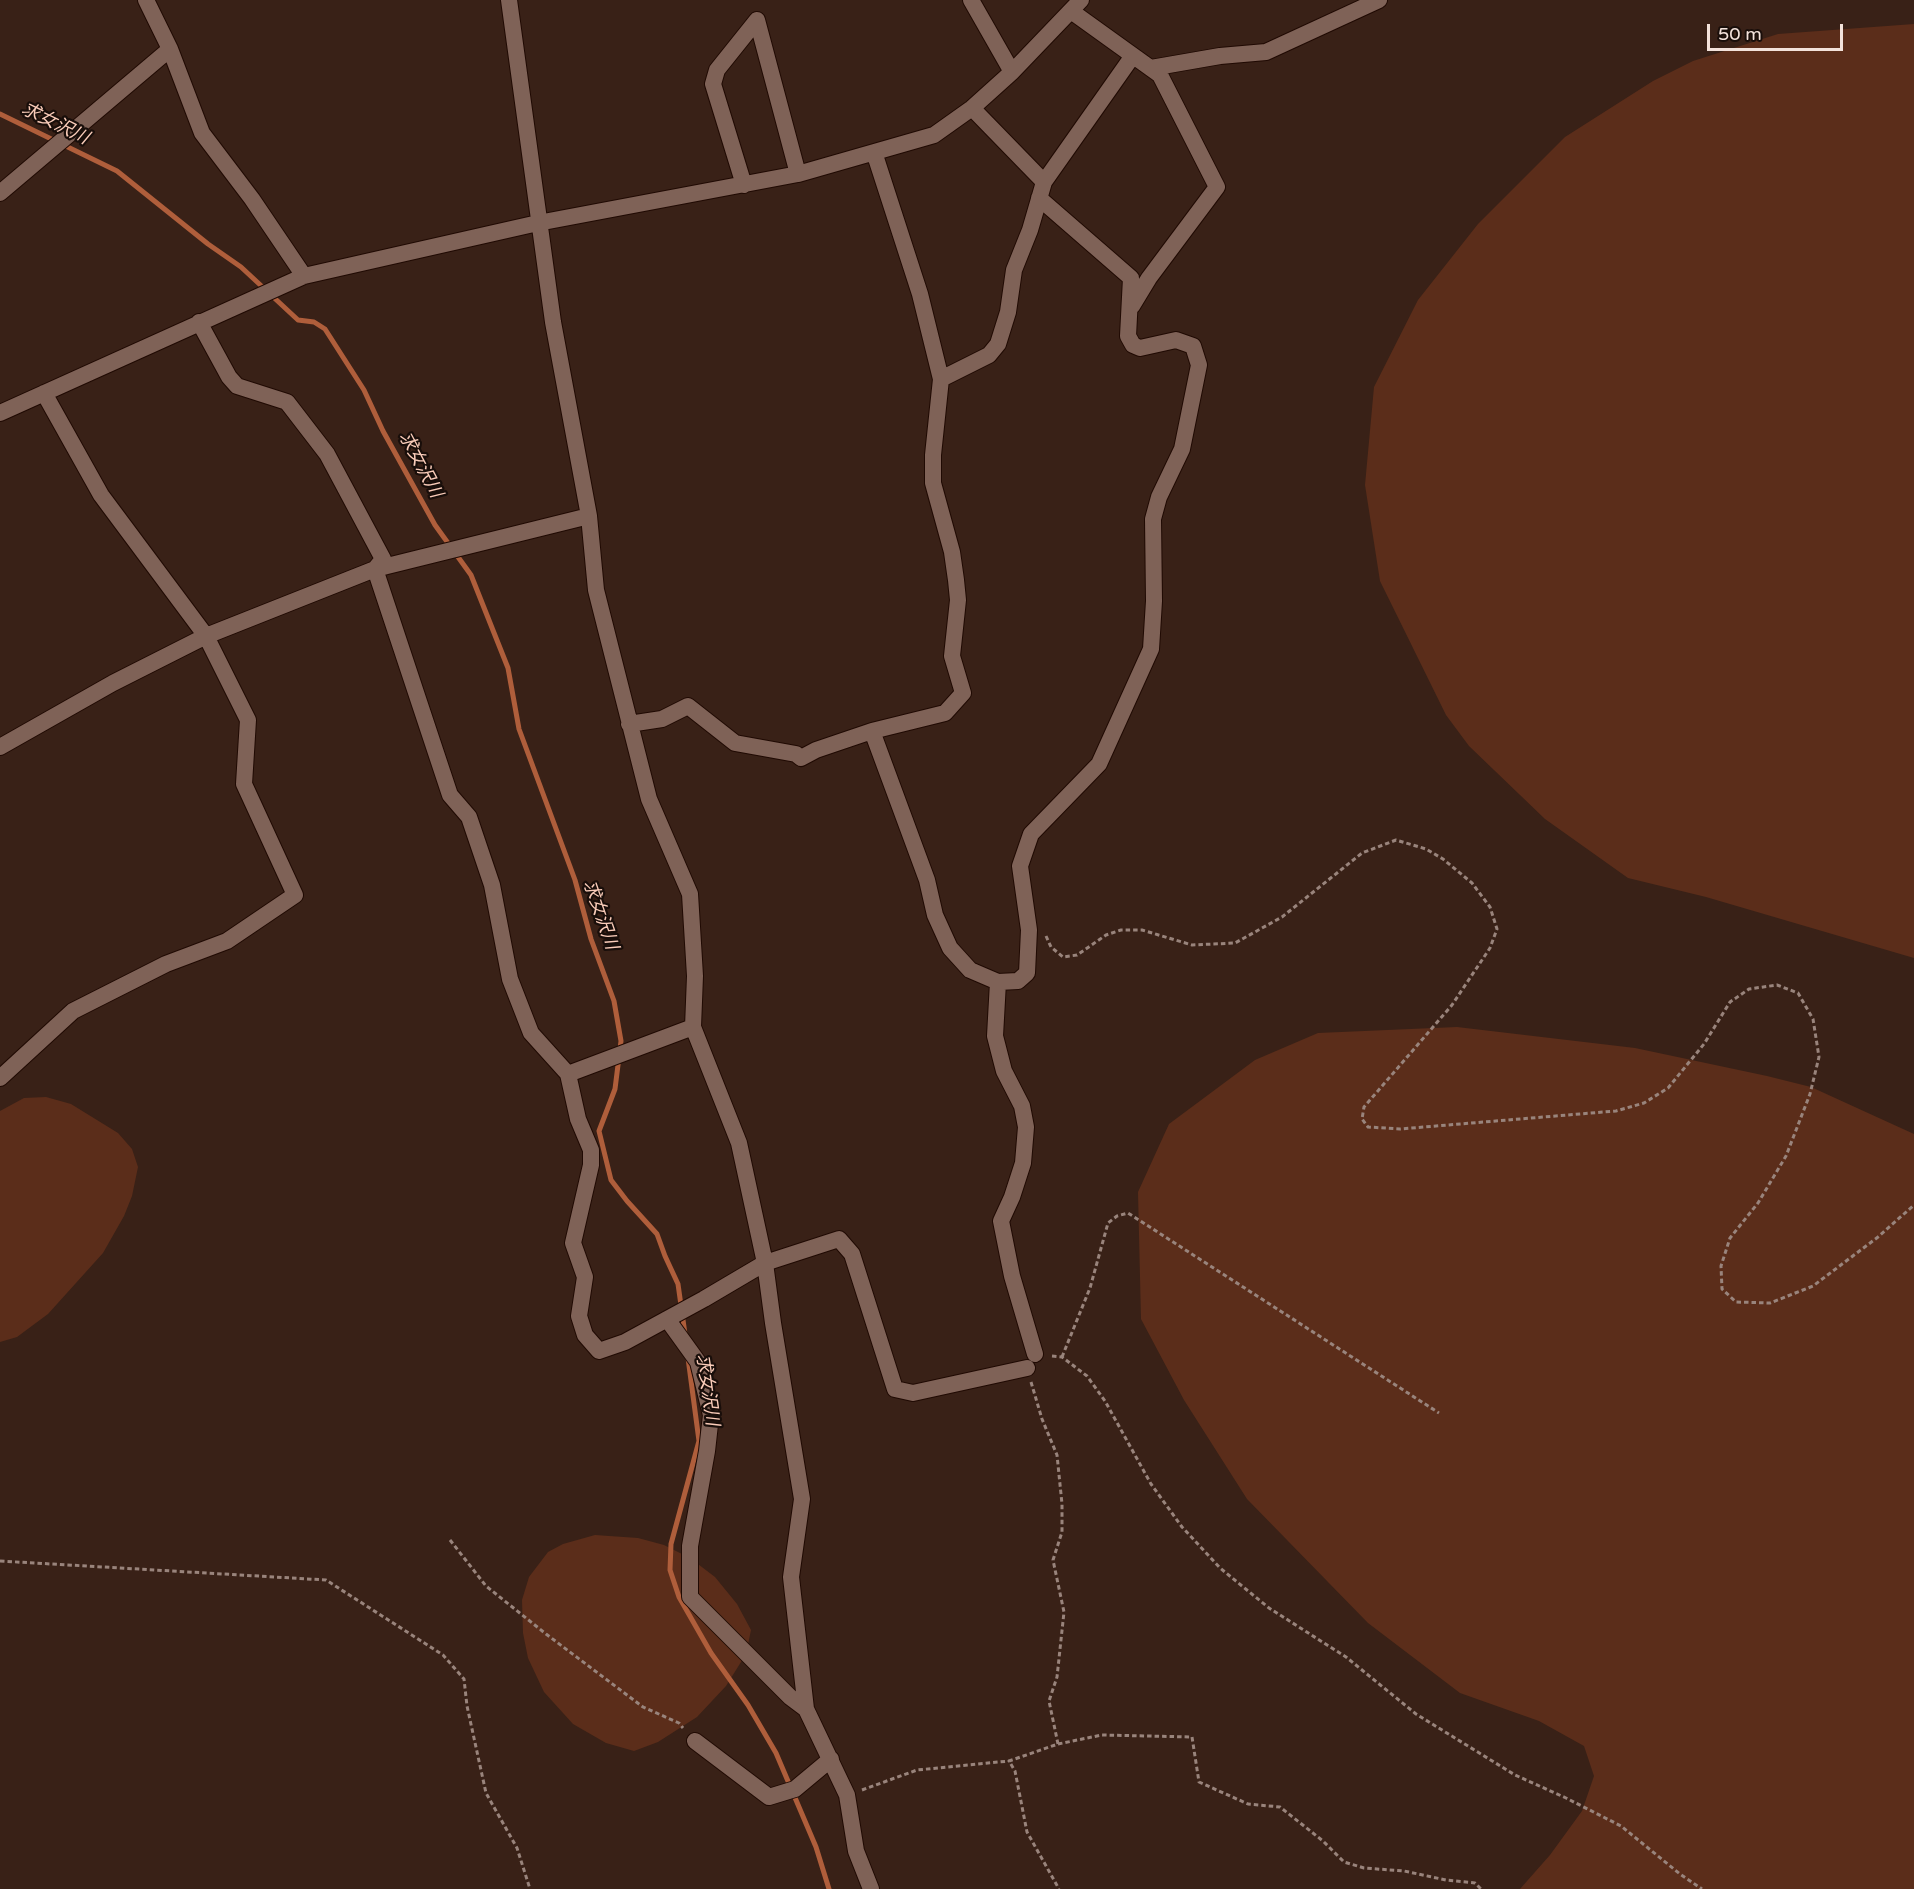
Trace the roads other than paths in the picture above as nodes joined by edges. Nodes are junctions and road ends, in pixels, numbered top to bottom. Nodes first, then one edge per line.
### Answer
1 (146, 0) edge
2 (509, 0) edge
3 (971, 0) edge
4 (1379, 0) edge
5 (1076, 5) edge
6 (170, 49) junction
7 (1132, 57) junction
8 (1150, 68) junction
9 (1012, 72) junction
10 (972, 108) junction
11 (874, 152) junction
12 (798, 174) junction
13 (744, 185) junction
14 (1042, 190) junction
15 (0, 193) edge
16 (538, 223) junction
17 (304, 276) junction
18 (1131, 307) junction
19 (199, 322) junction
20 (941, 379) junction
21 (44, 393) junction
22 (0, 413) edge
23 (589, 516) junction
24 (375, 569) junction
25 (206, 636) junction
26 (629, 724) junction
27 (872, 730) junction
28 (0, 746) edge
29 (998, 982) junction
30 (693, 1027) junction
31 (568, 1074) junction
32 (0, 1078) edge
33 (765, 1263) junction
34 (667, 1319) junction
35 (806, 1709) junction
36 (695, 1741) road end
37 (831, 1759) junction
38 (871, 1889) edge

1 - 6 street
2 - 16 street
3 - 9 street
4 - 8 street
5 - 7 street
5 - 9 street
6 - 15 street
6 - 17 street
7 - 8 street
7 - 14 street
8 - 18 street
9 - 10 street
10 - 11 street
10 - 14 street
11 - 12 street
11 - 20 street
12 - 13 street
12 - 13 street
13 - 16 street
14 - 18 street
14 - 20 street
16 - 17 street
16 - 23 street
17 - 19 street
18 - 29 street
19 - 21 street
19 - 24 street
20 - 27 street
21 - 22 street
21 - 25 street
23 - 24 street
23 - 26 street
24 - 25 street
24 - 31 street
25 - 28 street
25 - 32 street
26 - 27 street
26 - 30 street
27 - 29 street
29 - 33 street
30 - 31 street
30 - 33 street
31 - 34 street
33 - 34 street
33 - 35 street
34 - 35 street
35 - 37 street
36 - 37 street
37 - 38 street

